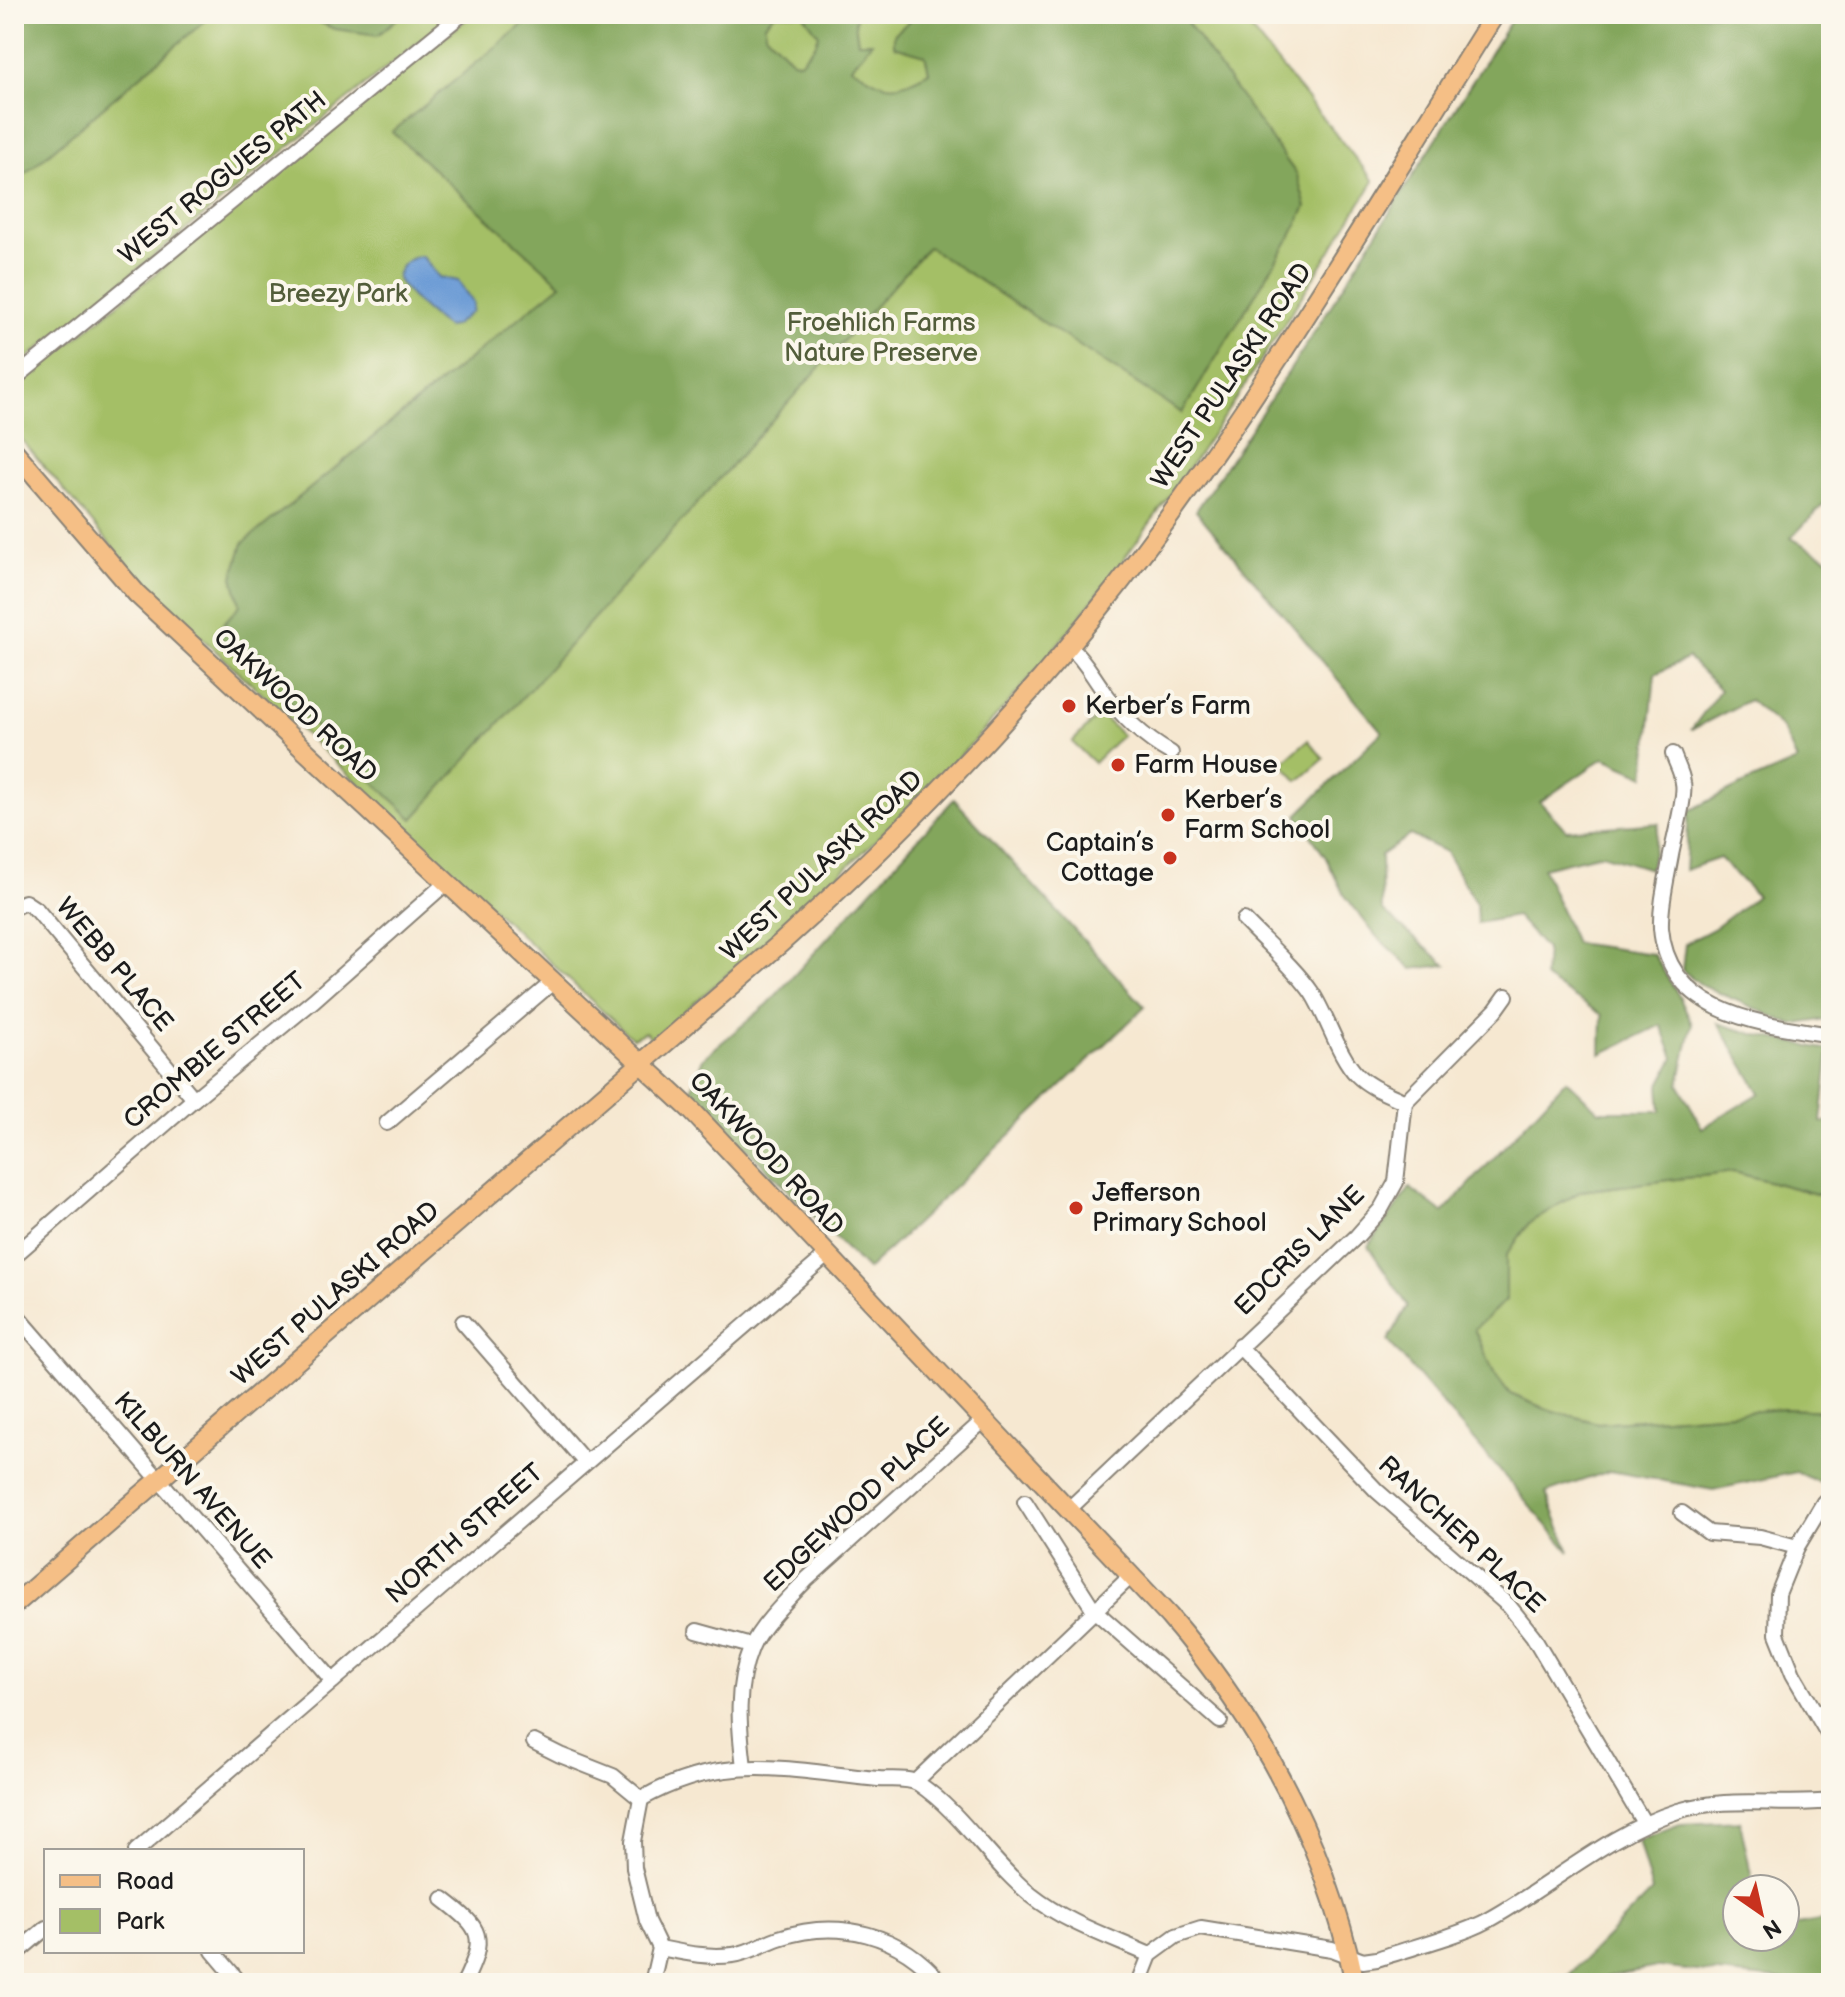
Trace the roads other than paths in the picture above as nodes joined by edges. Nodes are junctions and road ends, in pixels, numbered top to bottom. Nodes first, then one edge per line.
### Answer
1 (462, 14) edge
2 (1495, 14) edge
3 (14, 379) edge
4 (14, 451) edge
5 (1069, 646) junction
6 (1171, 753) dead end
7 (1673, 754) dead end
8 (447, 882) junction
9 (20, 905) edge
10 (1244, 920) dead end
11 (554, 981) junction
12 (1506, 996) dead end
13 (1831, 1035) edge
14 (643, 1064) junction
15 (194, 1099) junction
16 (1405, 1102) junction
17 (387, 1123) dead end
18 (827, 1255) junction
19 (14, 1256) edge
20 (14, 1312) edge
21 (463, 1322) dead end
22 (1239, 1346) junction
23 (985, 1419) junction
24 (585, 1462) junction
25 (159, 1480) junction
26 (1025, 1502) dead end
27 (1824, 1502) dead end
28 (1069, 1509) junction
29 (1682, 1513) dead end
30 (1797, 1547) junction
31 (1131, 1576) junction
32 (14, 1605) edge
33 (1094, 1610) junction
34 (697, 1631) dead end
35 (751, 1646) junction
36 (333, 1681) junction
37 (1220, 1721) dead end
38 (1831, 1739) edge
39 (534, 1742) dead end
40 (744, 1767) junction
41 (916, 1781) junction
42 (641, 1799) junction
43 (1831, 1801) edge
44 (1644, 1823) junction
45 (138, 1849) edge
46 (443, 1899) dead end
47 (44, 1930) edge
48 (660, 1948) junction
49 (215, 1953) edge
50 (14, 1955) edge
51 (1150, 1955) junction
52 (1350, 1957) junction
53 (240, 1983) edge
54 (464, 1983) edge
55 (652, 1983) edge
56 (941, 1983) edge
57 (1139, 1983) edge
58 (1355, 1983) edge

1 - 3 street, WEST ROGUES PATH
2 - 5 main road, WEST PULASKI ROAD
4 - 8 main road, OAKWOOD ROAD
5 - 6 street
5 - 14 main road, WEST PULASKI ROAD
7 - 13 street
8 - 11 main road, OAKWOOD ROAD
8 - 15 street, CROMBIE STREET
9 - 15 street, WEBB PLACE
10 - 16 street
11 - 14 main road, OAKWOOD ROAD
11 - 17 street
12 - 16 street
14 - 18 main road, OAKWOOD ROAD
14 - 25 main road, WEST PULASKI ROAD
15 - 19 street, CROMBIE STREET
16 - 22 street, EDCRIS LANE
18 - 23 main road, OAKWOOD ROAD
18 - 24 street, NORTH STREET
20 - 25 street, KILBURN AVENUE
21 - 24 street
22 - 28 street, EDCRIS LANE
22 - 44 street, RANCHER PLACE
23 - 28 main road, OAKWOOD ROAD
23 - 35 street, EDGEWOOD PLACE
24 - 36 street, NORTH STREET
25 - 32 main road, WEST PULASKI ROAD
25 - 36 street, KILBURN AVENUE
26 - 33 street
27 - 30 street
28 - 31 main road, OAKWOOD ROAD
29 - 30 street
30 - 38 street
31 - 33 street
31 - 52 main road, OAKWOOD ROAD
33 - 37 street
33 - 41 street
34 - 35 street
35 - 40 street, EDGEWOOD PLACE
36 - 45 street, NORTH STREET
39 - 42 street
40 - 41 street
40 - 42 street
41 - 51 street
42 - 48 street
43 - 44 street
44 - 52 street
46 - 54 street
47 - 50 street
48 - 55 street
48 - 56 street
49 - 53 street
51 - 52 street
51 - 57 street
52 - 58 main road, OAKWOOD ROAD

